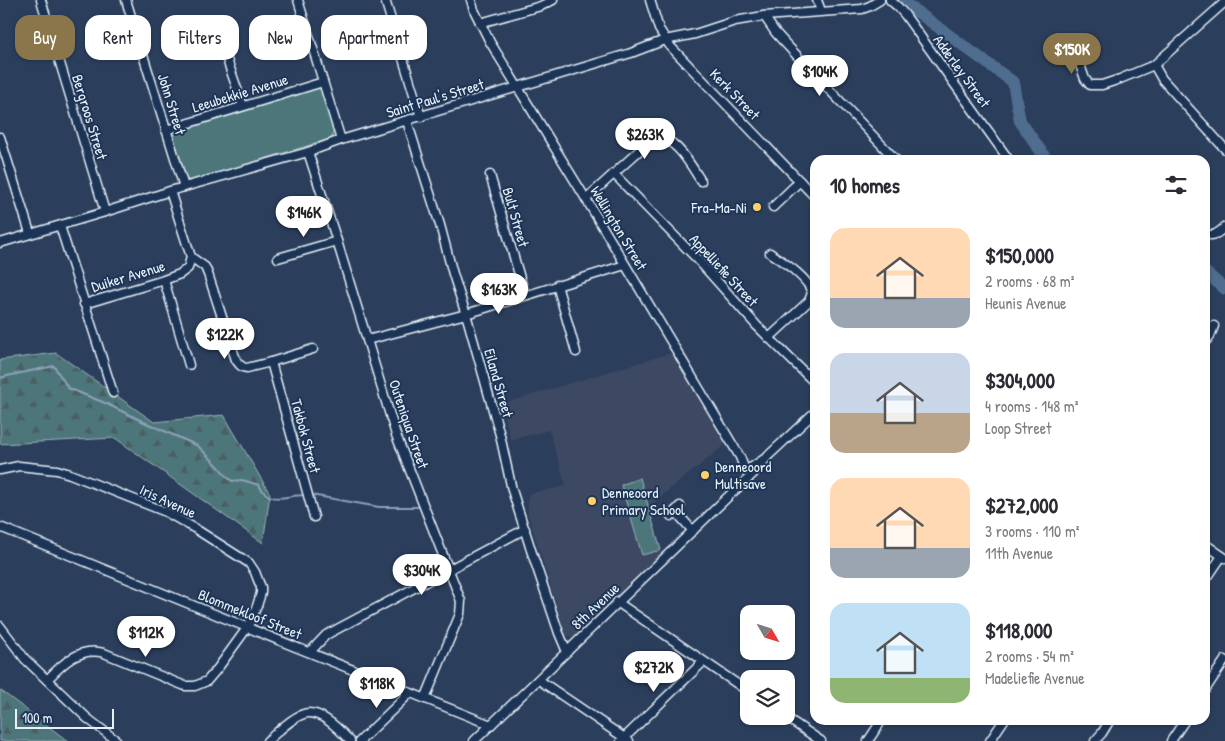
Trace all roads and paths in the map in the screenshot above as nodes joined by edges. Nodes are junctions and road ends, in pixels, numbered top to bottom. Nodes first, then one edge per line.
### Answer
1 (41, 0) edge
2 (126, 0) edge
3 (298, 0) edge
4 (385, 0) edge
5 (471, 0) edge
6 (553, 0) edge
7 (650, 0) edge
8 (818, 0) edge
9 (880, 0) edge
10 (890, 0) edge
11 (1225, 2) edge
12 (821, 12) junction
13 (764, 16) junction
14 (480, 23) junction
15 (665, 40) junction
16 (1075, 51) dead end
17 (227, 60) edge
18 (1154, 66) junction
19 (323, 82) junction
20 (518, 87) junction
21 (242, 106) junction
22 (421, 117) junction
23 (407, 121) junction
24 (166, 130) junction
25 (0, 137) edge
26 (341, 140) junction
27 (1225, 149) edge
28 (308, 152) junction
29 (891, 155) edge
30 (1005, 155) edge
31 (614, 174) junction
32 (490, 175) dead end
33 (701, 181) dead end
34 (800, 181) junction
35 (184, 187) junction
36 (170, 191) junction
37 (810, 192) edge
38 (586, 199) junction
39 (773, 207) dead end
40 (105, 212) junction
41 (60, 226) junction
42 (1225, 227) edge
43 (30, 234) junction
44 (1210, 236) edge
45 (337, 240) junction
46 (0, 243) edge
47 (770, 253) dead end
48 (191, 257) junction
49 (278, 258) dead end
50 (625, 265) junction
51 (164, 280) junction
52 (557, 285) junction
53 (810, 288) edge
54 (525, 295) junction
55 (810, 298) edge
56 (84, 304) junction
57 (466, 314) junction
58 (1214, 326) dead end
59 (1210, 336) edge
60 (769, 338) junction
61 (367, 340) junction
62 (314, 349) dead end
63 (576, 352) dead end
64 (271, 362) junction
65 (189, 366) dead end
66 (810, 378) edge
67 (113, 393) dead end
68 (810, 417) edge
69 (0, 470) edge
70 (748, 474) junction
71 (675, 511) dead end
72 (314, 517) dead end
73 (0, 527) edge
74 (524, 529) junction
75 (693, 531) junction
76 (1210, 547) edge
77 (1224, 557) edge
78 (449, 569) junction
79 (1210, 575) edge
80 (618, 602) junction
81 (0, 626) edge
82 (248, 628) junction
83 (310, 652) junction
84 (567, 652) junction
85 (1225, 660) edge
86 (703, 662) junction
87 (47, 680) junction
88 (538, 680) junction
89 (1210, 682) edge
90 (740, 686) edge
91 (410, 693) junction
92 (425, 699) junction
93 (795, 723) edge
94 (491, 725) junction
95 (879, 725) edge
96 (1001, 725) edge
97 (1107, 725) edge
98 (1182, 725) edge
99 (624, 740) edge
100 (117, 741) edge
101 (267, 741) edge
102 (350, 741) edge
103 (360, 741) edge
104 (474, 741) edge
105 (821, 741) edge
106 (868, 741) edge
107 (990, 741) edge
108 (1095, 741) edge
109 (1171, 741) edge

1 - 40 street, Bergroos Street
2 - 24 street, John Street
3 - 19 street
4 - 22 street
5 - 14 street, Wellington Street
6 - 14 street
7 - 15 street, Kerk Street
8 - 12 street
9 - 12 street, Saint Paul's Street
10 - 30 street, Adderley Street
11 - 18 street
12 - 13 street, Saint Paul's Street
13 - 15 street, Saint Paul's Street
13 - 29 street
14 - 20 street, Wellington Street
15 - 20 street, Saint Paul's Street
15 - 34 street, Kerk Street
16 - 18 street
17 - 21 street
18 - 27 street
19 - 21 street, Leeubekkie Avenue
19 - 26 street
20 - 22 street, Saint Paul's Street
20 - 38 street, Wellington Street
21 - 24 street, Leeubekkie Avenue
22 - 23 street, Saint Paul's Street
23 - 26 street, Saint Paul's Street
23 - 57 street, Eiland Street
24 - 35 street, John Street
25 - 43 street
26 - 28 street, Saint Paul's Street
28 - 35 street, Saint Paul's Street
28 - 45 street, Outeniqua Street
31 - 33 street
31 - 38 street
31 - 60 street, Appelliefie Street
32 - 54 street, Bult Street
34 - 37 street, Kerk Street
34 - 39 street
35 - 36 street, Saint Paul's Street
36 - 40 street, Saint Paul's Street
36 - 48 street
38 - 50 street, Wellington Street
40 - 41 street, Saint Paul's Street
41 - 43 street, Saint Paul's Street
41 - 56 street
42 - 44 street
43 - 46 street, Saint Paul's Street
45 - 49 street
45 - 61 street, Outeniqua Street
47 - 53 street
48 - 51 street, Duiker Avenue
48 - 64 street
50 - 52 street
50 - 70 street, Wellington Street
51 - 56 street, Duiker Avenue
51 - 65 street
52 - 54 street
52 - 63 street
54 - 57 street
55 - 60 street
56 - 67 street
57 - 61 street
57 - 74 street, Eiland Street
58 - 59 street
60 - 66 street, Appelliefie Street
61 - 78 street, Outeniqua Street
62 - 64 street
64 - 72 street, Takbok Street
68 - 70 street, 8th Avenue
69 - 82 street, Iris Avenue
70 - 75 street, 8th Avenue
71 - 75 street
73 - 82 street, Blommekloof Street
74 - 78 street
74 - 84 street, Eiland Street
75 - 80 street, 8th Avenue
76 - 77 street
77 - 79 street
78 - 83 street
78 - 92 street, Outeniqua Street
80 - 84 street, 8th Avenue
80 - 86 street
81 - 87 street
82 - 83 street, Blommekloof Street
82 - 87 street, Iris Avenue
83 - 91 street, Blommekloof Street
84 - 88 street, 8th Avenue
85 - 89 street
86 - 90 street
86 - 99 street
87 - 100 street
88 - 94 street, 8th Avenue
88 - 99 street
91 - 92 street, Blommekloof Street
91 - 103 street
92 - 94 street, Blommekloof Street
93 - 105 street
94 - 104 street, 8th Avenue
95 - 106 street
96 - 107 street
97 - 108 street
98 - 109 street
101 - 102 street

